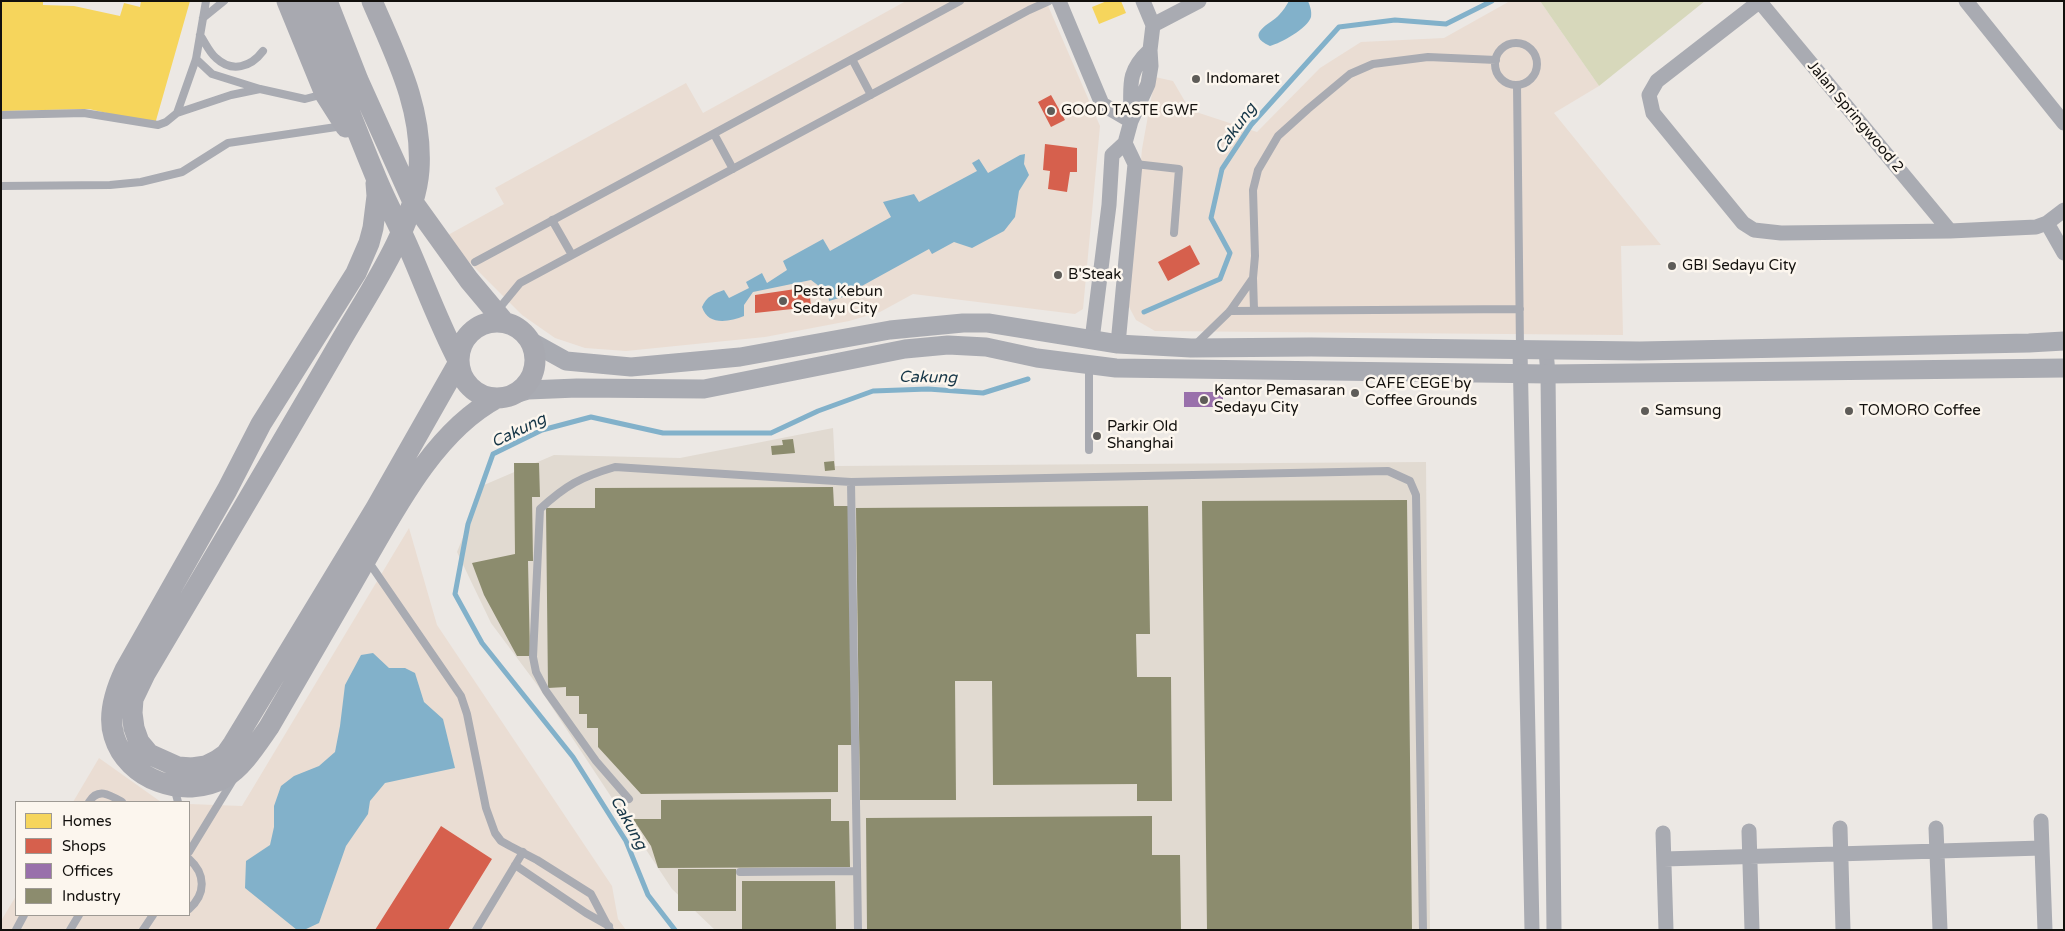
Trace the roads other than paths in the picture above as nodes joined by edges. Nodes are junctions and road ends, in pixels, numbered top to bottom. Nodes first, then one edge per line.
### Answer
1 (206, 1) edge
2 (224, 1) edge
3 (287, 1) edge
4 (305, 1) edge
5 (327, 1) edge
6 (372, 1) edge
7 (960, 1) edge
8 (1048, 1) edge
9 (1059, 1) edge
10 (1143, 1) edge
11 (1199, 1) edge
12 (1966, 1) edge
13 (1760, 2) edge
14 (1039, 3) edge
15 (203, 18) junction
16 (1153, 25) junction
17 (200, 35) junction
18 (263, 51) dead end
19 (196, 59) junction
20 (852, 59) junction
21 (1496, 60) junction
22 (1517, 85) junction
23 (342, 87) junction
24 (260, 89) junction
25 (872, 95) junction
26 (176, 112) junction
27 (1, 115) edge
28 (1131, 121) junction
29 (2064, 123) edge
30 (345, 126) junction
31 (714, 134) junction
32 (1125, 143) junction
33 (363, 146) junction
34 (1135, 164) junction
35 (733, 169) junction
36 (376, 176) junction
37 (1, 186) edge
38 (413, 202) junction
39 (2064, 210) edge
40 (552, 220) junction
41 (2047, 223) junction
42 (1950, 231) junction
43 (401, 232) junction
44 (1174, 233) dead end
45 (2064, 253) edge
46 (572, 256) junction
47 (475, 262) dead end
48 (1253, 278) junction
49 (1520, 309) junction
50 (1254, 310) junction
51 (1230, 311) junction
52 (500, 318) junction
53 (1092, 340) junction
54 (530, 341) junction
55 (2064, 341) edge
56 (1118, 344) junction
57 (1191, 348) junction
58 (1520, 350) junction
59 (1546, 351) junction
60 (459, 362) junction
61 (1089, 364) junction
62 (1116, 368) junction
63 (2064, 368) edge
64 (1522, 374) junction
65 (1548, 374) junction
66 (506, 396) junction
67 (258, 429) junction
68 (282, 443) junction
69 (1089, 450) dead end
70 (851, 482) junction
71 (361, 550) junction
72 (248, 754) junction
73 (176, 794) edge
74 (629, 798) dead end
75 (90, 801) edge
76 (120, 801) edge
77 (1552, 807) junction
78 (1530, 809) junction
79 (2041, 821) dead end
80 (1840, 828) dead end
81 (1936, 828) dead end
82 (1663, 832) dead end
83 (1749, 832) dead end
84 (2042, 848) junction
85 (190, 850) edge
86 (1937, 851) junction
87 (523, 852) junction
88 (1841, 854) junction
89 (1750, 857) junction
90 (1664, 859) junction
91 (190, 860) edge
92 (515, 865) junction
93 (857, 871) junction
94 (740, 872) dead end
95 (190, 908) edge
96 (23, 916) edge
97 (78, 916) edge
98 (152, 916) edge
99 (610, 928) edge
100 (16, 930) edge
101 (70, 930) edge
102 (143, 930) edge
103 (476, 930) edge
104 (858, 930) edge
105 (1423, 930) edge
106 (1532, 930) edge
107 (1554, 930) edge
108 (1666, 930) edge
109 (1752, 930) edge
110 (1843, 930) edge
111 (1940, 930) edge
112 (2045, 930) edge

1 - 15 lane
2 - 15 lane
3 - 23 main road
4 - 23 main road
5 - 23 main road
6 - 38 main road
7 - 20 lane
8 - 14 lane
9 - 28 street
10 - 16 street
11 - 16 street
12 - 29 street
13 - 42 street, Jalan Springwood 2
13 - 42 street
14 - 25 lane
15 - 17 lane
16 - 28 street
17 - 18 lane
17 - 19 lane
19 - 24 lane
19 - 26 lane
20 - 25 lane
20 - 31 lane
21 - 22 lane
21 - 22 lane
21 - 48 lane
22 - 49 lane
23 - 24 lane
23 - 30 main road
23 - 33 main road
23 - 38 main road
24 - 26 lane
25 - 35 lane
26 - 27 lane
28 - 32 street
30 - 33 main road
30 - 37 lane
31 - 35 lane
31 - 40 lane
32 - 34 street
32 - 53 street
33 - 36 main road
34 - 44 lane
34 - 56 street
35 - 46 lane
36 - 43 main road
36 - 67 main road
38 - 43 main road
38 - 52 main road
39 - 41 street
40 - 46 lane
40 - 47 lane
41 - 42 street
41 - 45 street
43 - 60 main road
43 - 68 main road
46 - 52 lane
48 - 50 lane
48 - 51 lane
49 - 50 lane
49 - 58 lane
50 - 51 lane
51 - 57 lane
52 - 54 main road
52 - 60 main road
53 - 54 street
53 - 56 street
53 - 61 street
54 - 66 main road
55 - 59 street
56 - 57 street
56 - 62 street
57 - 58 street
58 - 59 street
58 - 64 street
59 - 65 street
60 - 66 main road
60 - 71 main road
61 - 62 street
61 - 66 street
61 - 69 lane
62 - 64 street
63 - 65 street
64 - 65 street
64 - 78 street
65 - 77 street
66 - 71 main road
67 - 68 main road
67 - 73 main road
68 - 71 main road
70 - 74 lane
70 - 93 lane
70 - 105 lane
71 - 72 main road
71 - 87 lane
72 - 73 main road
72 - 85 lane
75 - 76 lane
77 - 78 street
77 - 107 street
78 - 106 street
79 - 84 street
80 - 88 street
81 - 86 street
82 - 90 street
83 - 89 street
84 - 86 street
84 - 112 street
86 - 88 street
86 - 111 street
87 - 92 lane
87 - 99 lane
88 - 89 street
88 - 110 street
89 - 90 street
89 - 109 street
90 - 108 street
91 - 95 lane
92 - 99 lane
92 - 103 lane
93 - 94 lane
93 - 104 lane
96 - 100 lane
97 - 101 lane
98 - 102 lane

